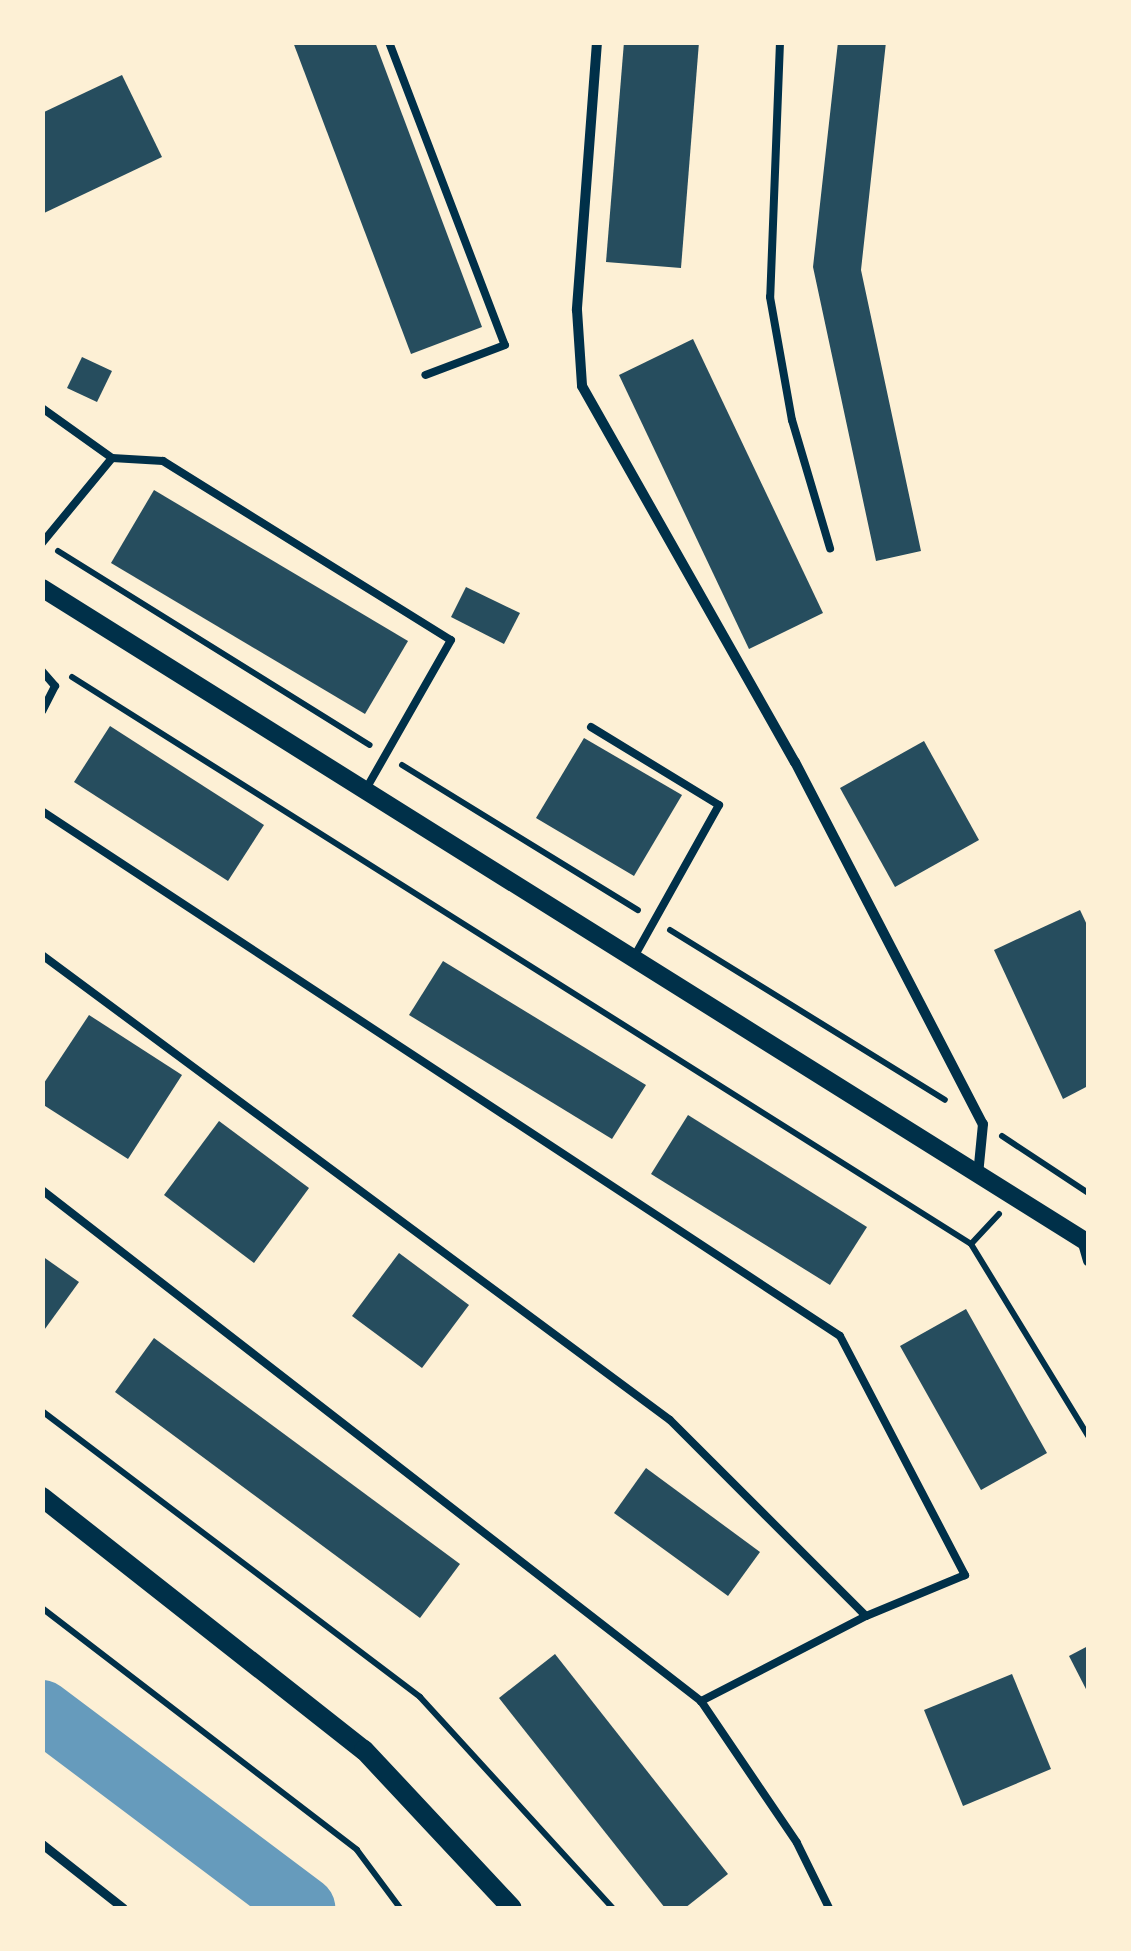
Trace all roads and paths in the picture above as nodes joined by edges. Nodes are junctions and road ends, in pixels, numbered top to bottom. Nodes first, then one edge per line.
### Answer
1 (389, 42) edge
2 (597, 42) edge
3 (780, 42) edge
4 (424, 375) dead end
5 (42, 408) edge
6 (112, 458) junction
7 (43, 543) edge
8 (830, 548) dead end
9 (42, 588) edge
10 (60, 669) dead end
11 (42, 671) edge
12 (42, 710) edge
13 (591, 727) dead end
14 (386, 754) junction
15 (364, 790) junction
16 (42, 811) edge
17 (654, 920) junction
18 (42, 955) edge
19 (632, 959) junction
20 (983, 1124) junction
21 (1036, 1159) junction
22 (978, 1175) junction
23 (42, 1190) edge
24 (1088, 1192) edge
25 (1012, 1198) junction
26 (1085, 1241) edge
27 (971, 1244) junction
28 (1088, 1261) edge
29 (42, 1410) edge
30 (1088, 1436) edge
31 (42, 1497) edge
32 (42, 1608) edge
33 (866, 1616) junction
34 (701, 1701) junction
35 (42, 1844) edge
36 (609, 1907) edge
37 (123, 1908) edge
38 (400, 1908) edge
39 (512, 1908) edge
40 (828, 1908) edge

1 - 4 lane
2 - 20 street
3 - 8 lane
5 - 6 lane
6 - 7 lane
6 - 14 lane
7 - 14 path
9 - 15 street
10 - 27 path
11 - 12 lane
13 - 17 lane
14 - 15 lane
14 - 17 path
15 - 19 street
16 - 33 lane
17 - 19 lane
17 - 20 path
18 - 33 lane
19 - 22 street
20 - 21 path
20 - 22 street
21 - 24 path
21 - 25 path
22 - 25 street
23 - 34 lane
25 - 26 street
25 - 27 path
26 - 28 street
27 - 30 path
29 - 36 path
31 - 39 main road
32 - 38 path
33 - 34 lane
34 - 40 lane
35 - 37 street

